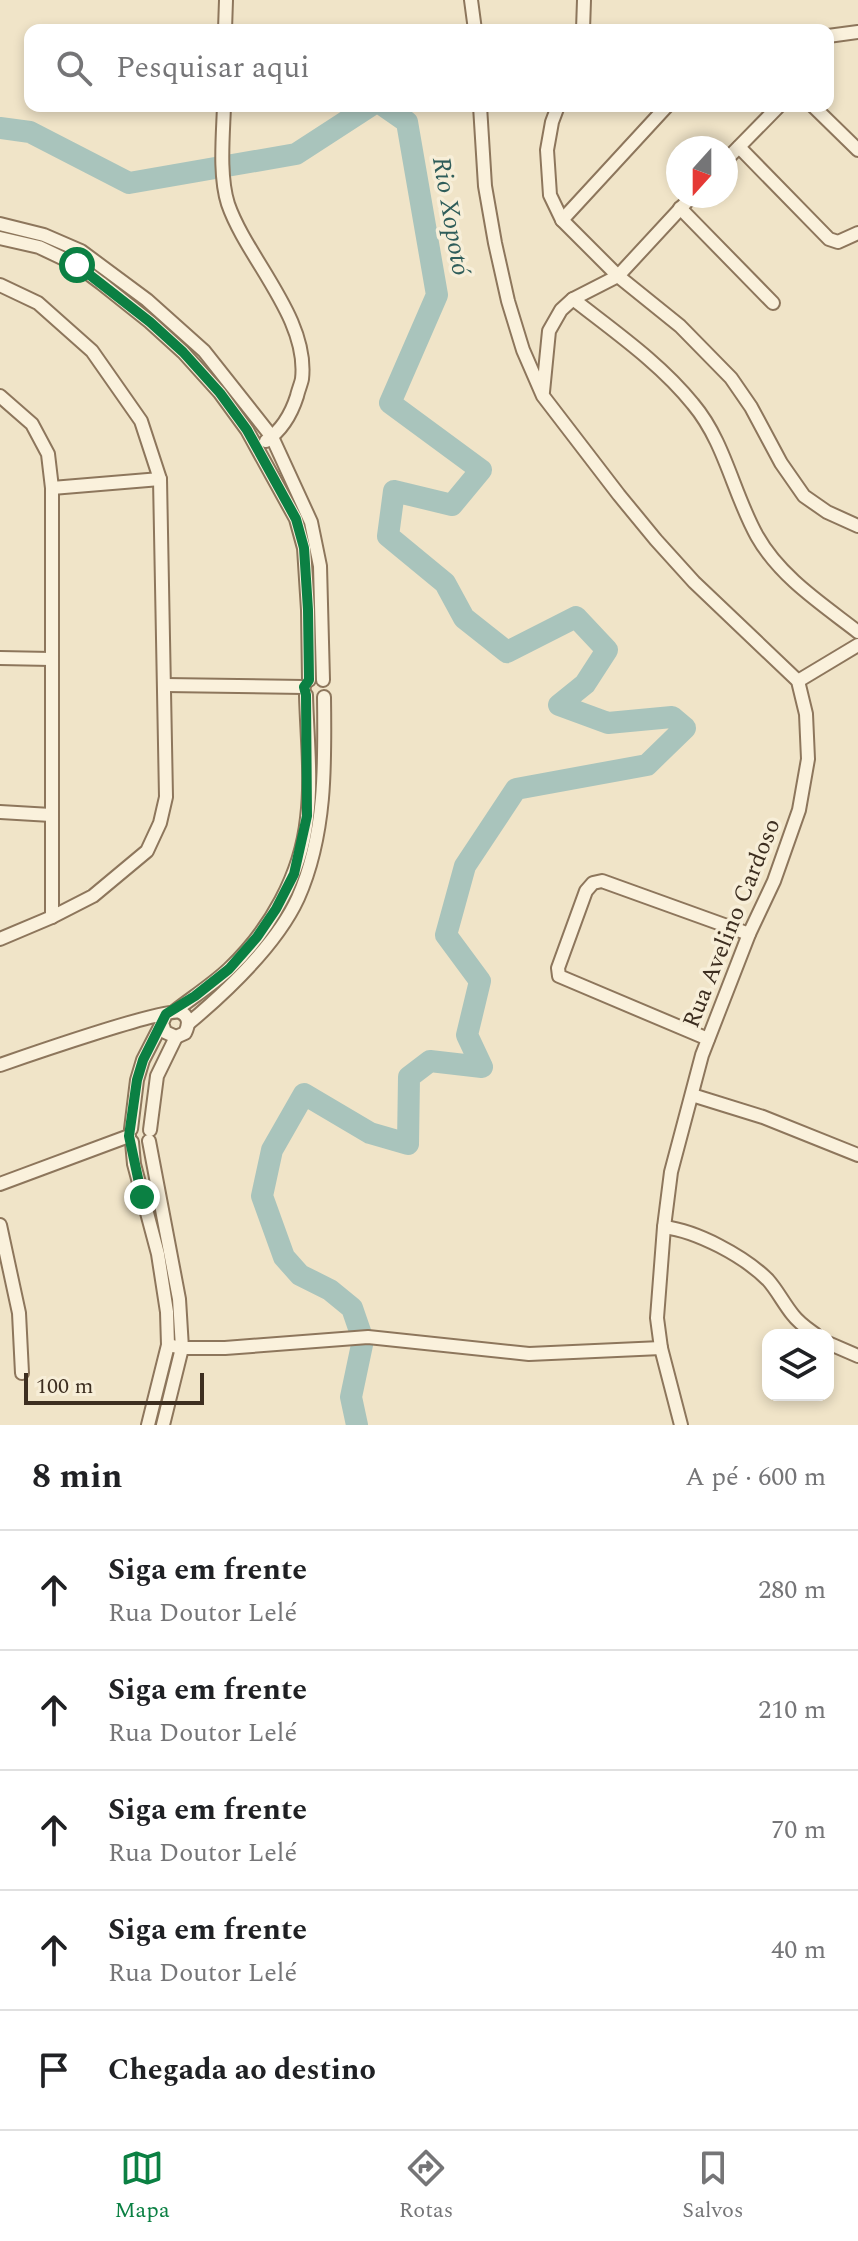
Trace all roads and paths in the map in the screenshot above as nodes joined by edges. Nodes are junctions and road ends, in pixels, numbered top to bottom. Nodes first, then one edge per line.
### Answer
1 (226, 0) edge
2 (471, 0) edge
3 (584, 0) edge
4 (225, 24) edge
5 (474, 24) edge
6 (583, 24) edge
7 (858, 32) edge
8 (834, 35) edge
9 (224, 112) edge
10 (480, 112) edge
11 (556, 112) edge
12 (661, 112) edge
13 (773, 112) edge
14 (819, 112) edge
15 (739, 147) joint
16 (858, 150) edge
17 (680, 208) joint
18 (562, 220) junction
19 (0, 224) edge
20 (858, 233) edge
21 (0, 238) edge
22 (618, 276) junction
23 (0, 285) edge
24 (573, 299) junction
25 (773, 303) dead end
26 (0, 396) edge
27 (543, 396) junction
28 (288, 419) junction
29 (262, 424) junction
30 (247, 430) junction
31 (272, 437) junction
32 (257, 448) junction
33 (160, 479) junction
34 (52, 488) junction
35 (858, 526) edge
36 (858, 632) edge
37 (858, 645) edge
38 (0, 658) edge
39 (51, 659) junction
40 (323, 680) junction
41 (798, 681) junction
42 (165, 685) junction
43 (306, 687) junction
44 (324, 697) junction
45 (0, 812) edge
46 (51, 815) junction
47 (52, 917) junction
48 (749, 934) junction
49 (0, 939) edge
50 (168, 1016) junction
51 (189, 1023) junction
52 (176, 1037) junction
53 (708, 1039) junction
54 (0, 1065) edge
55 (692, 1095) junction
56 (130, 1135) junction
57 (149, 1135) junction
58 (858, 1155) edge
59 (0, 1184) edge
60 (0, 1225) edge
61 (664, 1227) junction
62 (2, 1254) edge
63 (809, 1329) edge
64 (168, 1345) junction
65 (834, 1346) edge
66 (182, 1348) junction
67 (661, 1348) junction
68 (858, 1356) edge
69 (22, 1373) dead end
70 (148, 1425) edge
71 (163, 1425) edge
72 (681, 1425) edge

1 - 4 street
2 - 5 street
3 - 6 street
7 - 8 street
9 - 28 street
10 - 27 street
11 - 18 street
12 - 18 street
13 - 15 street
14 - 16 street
15 - 20 street
17 - 22 street
17 - 25 street
18 - 22 street
19 - 29 street
21 - 30 street
22 - 24 street
22 - 35 street
23 - 33 street
24 - 27 street
24 - 36 street
26 - 34 street
27 - 41 street
28 - 29 street
28 - 31 street
29 - 30 street
29 - 31 street
30 - 32 street
31 - 32 street
31 - 40 street
32 - 43 street
33 - 34 street
33 - 42 street
34 - 39 street
37 - 41 street
38 - 39 street
39 - 46 street
40 - 43 street
40 - 44 street
41 - 48 street, Rua Avelino Cardoso
42 - 43 street
42 - 47 street
43 - 44 street
43 - 50 street
44 - 51 street
45 - 46 street
46 - 47 street
47 - 49 street
48 - 53 street, Rua Avelino Cardoso
48 - 53 street
50 - 51 street
50 - 52 street
50 - 54 street
50 - 56 street
51 - 52 street
52 - 57 street
53 - 55 street, Rua Avelino Cardoso
55 - 58 street
55 - 61 street, Rua Avelino Cardoso
56 - 57 street
56 - 57 street
56 - 59 street
56 - 64 street
57 - 66 street
60 - 62 street
61 - 63 street
61 - 67 street, Rua Avelino Cardoso
62 - 69 street
64 - 66 street
64 - 70 street
65 - 68 street
66 - 67 street
66 - 71 street
67 - 72 street, Rua Avelino Cardoso

